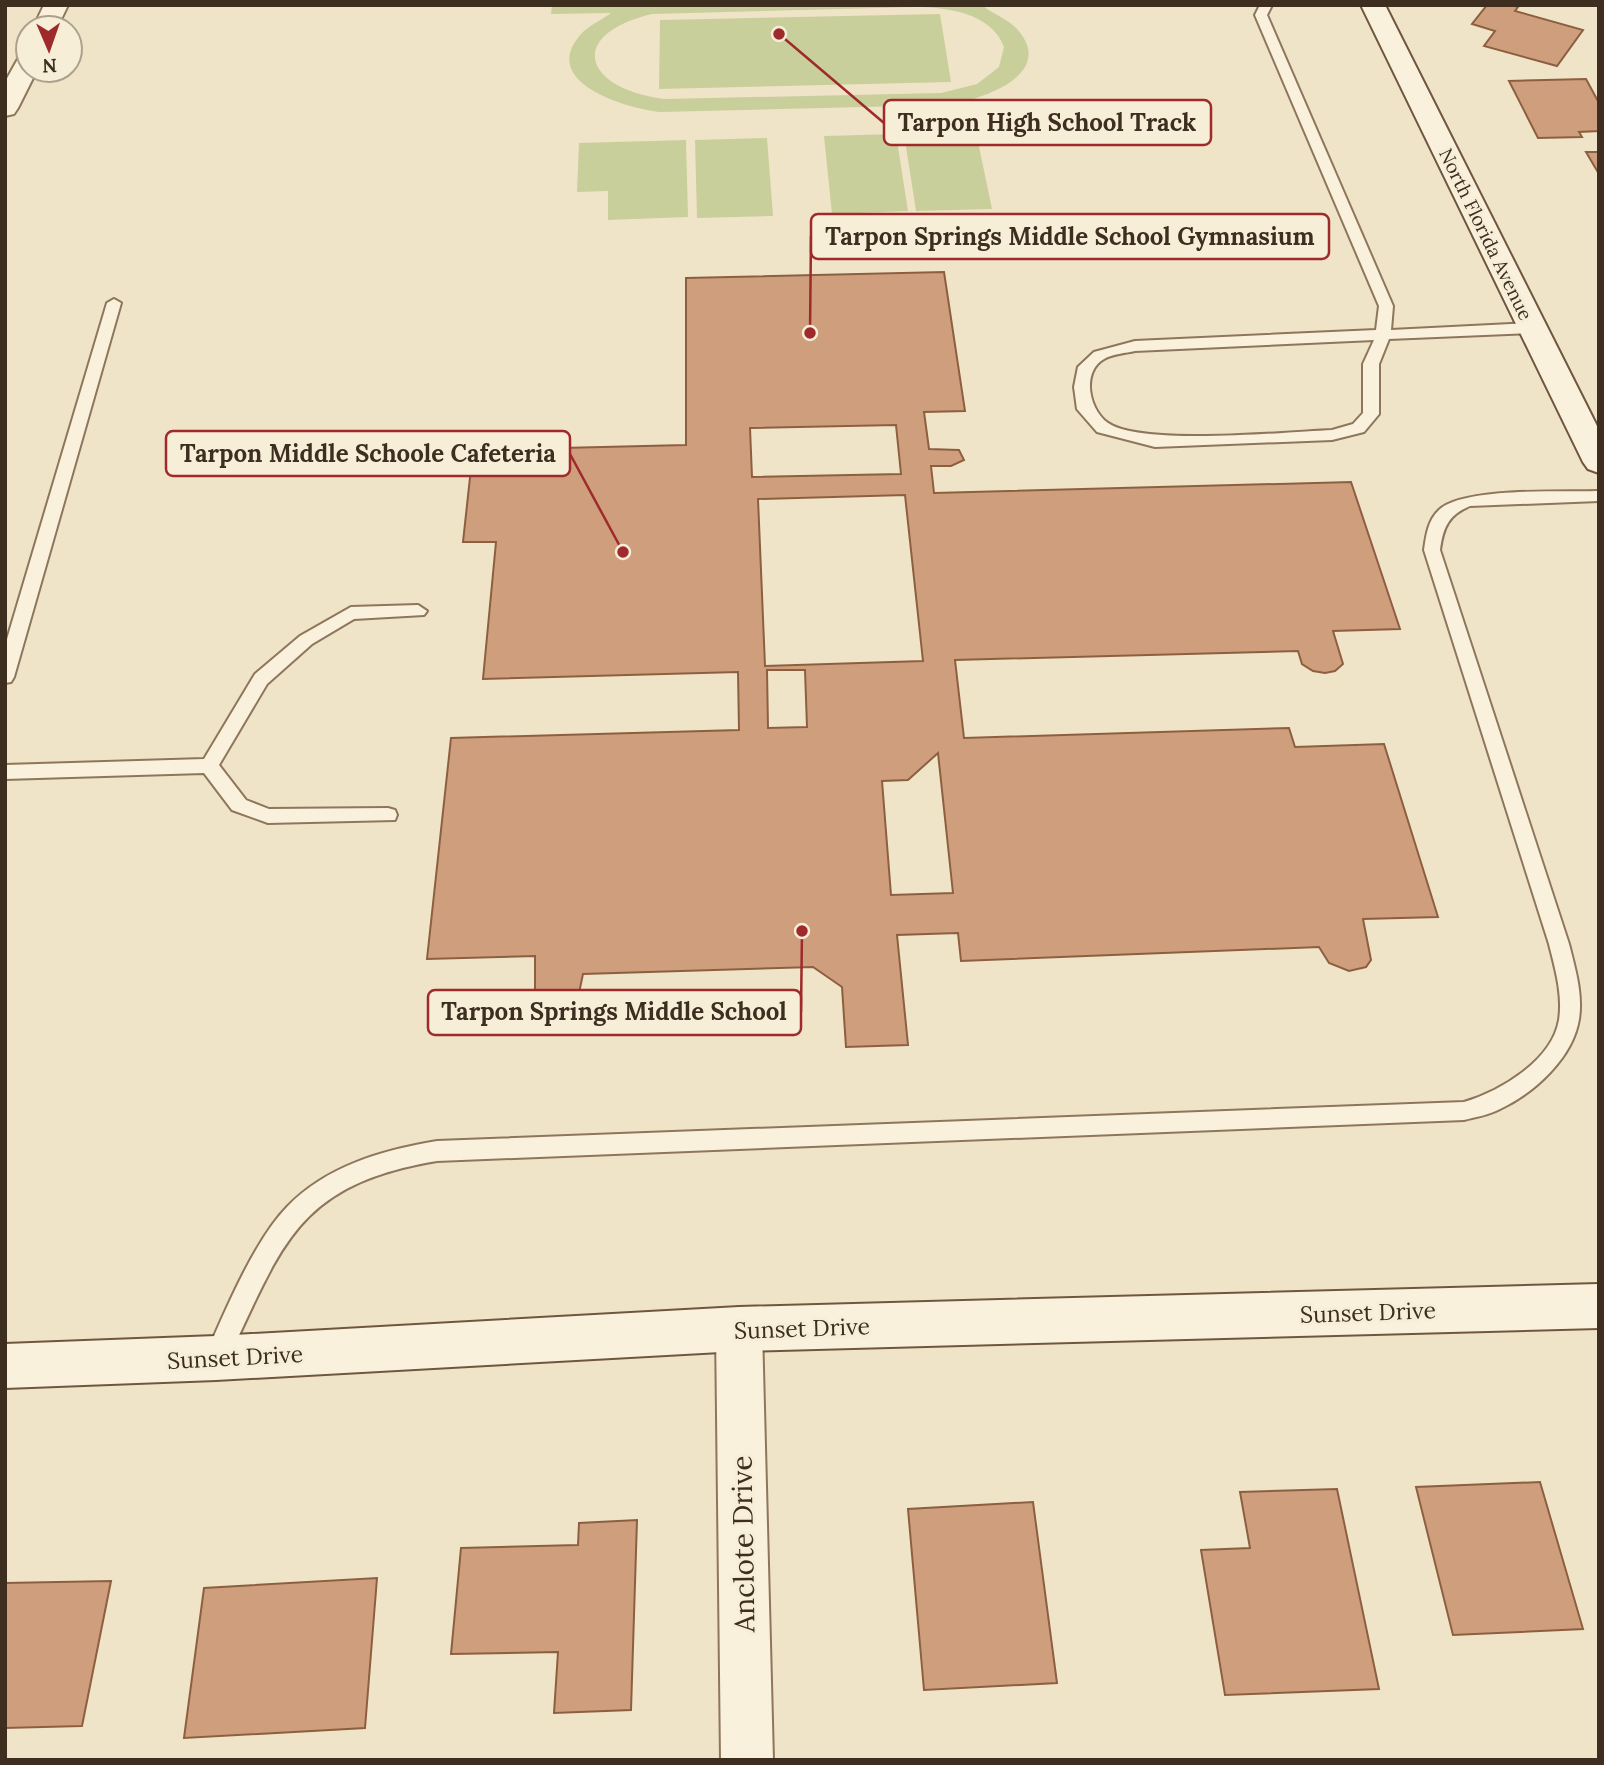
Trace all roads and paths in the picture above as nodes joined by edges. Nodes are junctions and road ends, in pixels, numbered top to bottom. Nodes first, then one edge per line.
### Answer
1 (1266, 5) edge
2 (1373, 5) edge
3 (17, 84) edge
4 (5, 108) edge
5 (114, 303) dead end
6 (1533, 328) junction
7 (1383, 335) junction
8 (1590, 425) edge
9 (1599, 462) edge
10 (1599, 496) edge
11 (418, 611) dead end
12 (5, 677) edge
13 (209, 766) junction
14 (5, 772) edge
15 (388, 815) dead end
16 (1599, 1306) edge
17 (738, 1329) junction
18 (216, 1358) junction
19 (5, 1366) edge
20 (747, 1760) edge

1 - 7 lane
2 - 6 street, North Florida Avenue
3 - 4 street
5 - 12 lane
6 - 7 lane
6 - 8 street, North Florida Avenue
7 - 7 lane
8 - 9 street, North Florida Avenue
10 - 18 lane
11 - 13 lane
13 - 14 lane
13 - 15 lane
16 - 17 street, Sunset Drive
17 - 18 street, Sunset Drive
17 - 20 street, Anclote Drive
18 - 19 street, Sunset Drive

